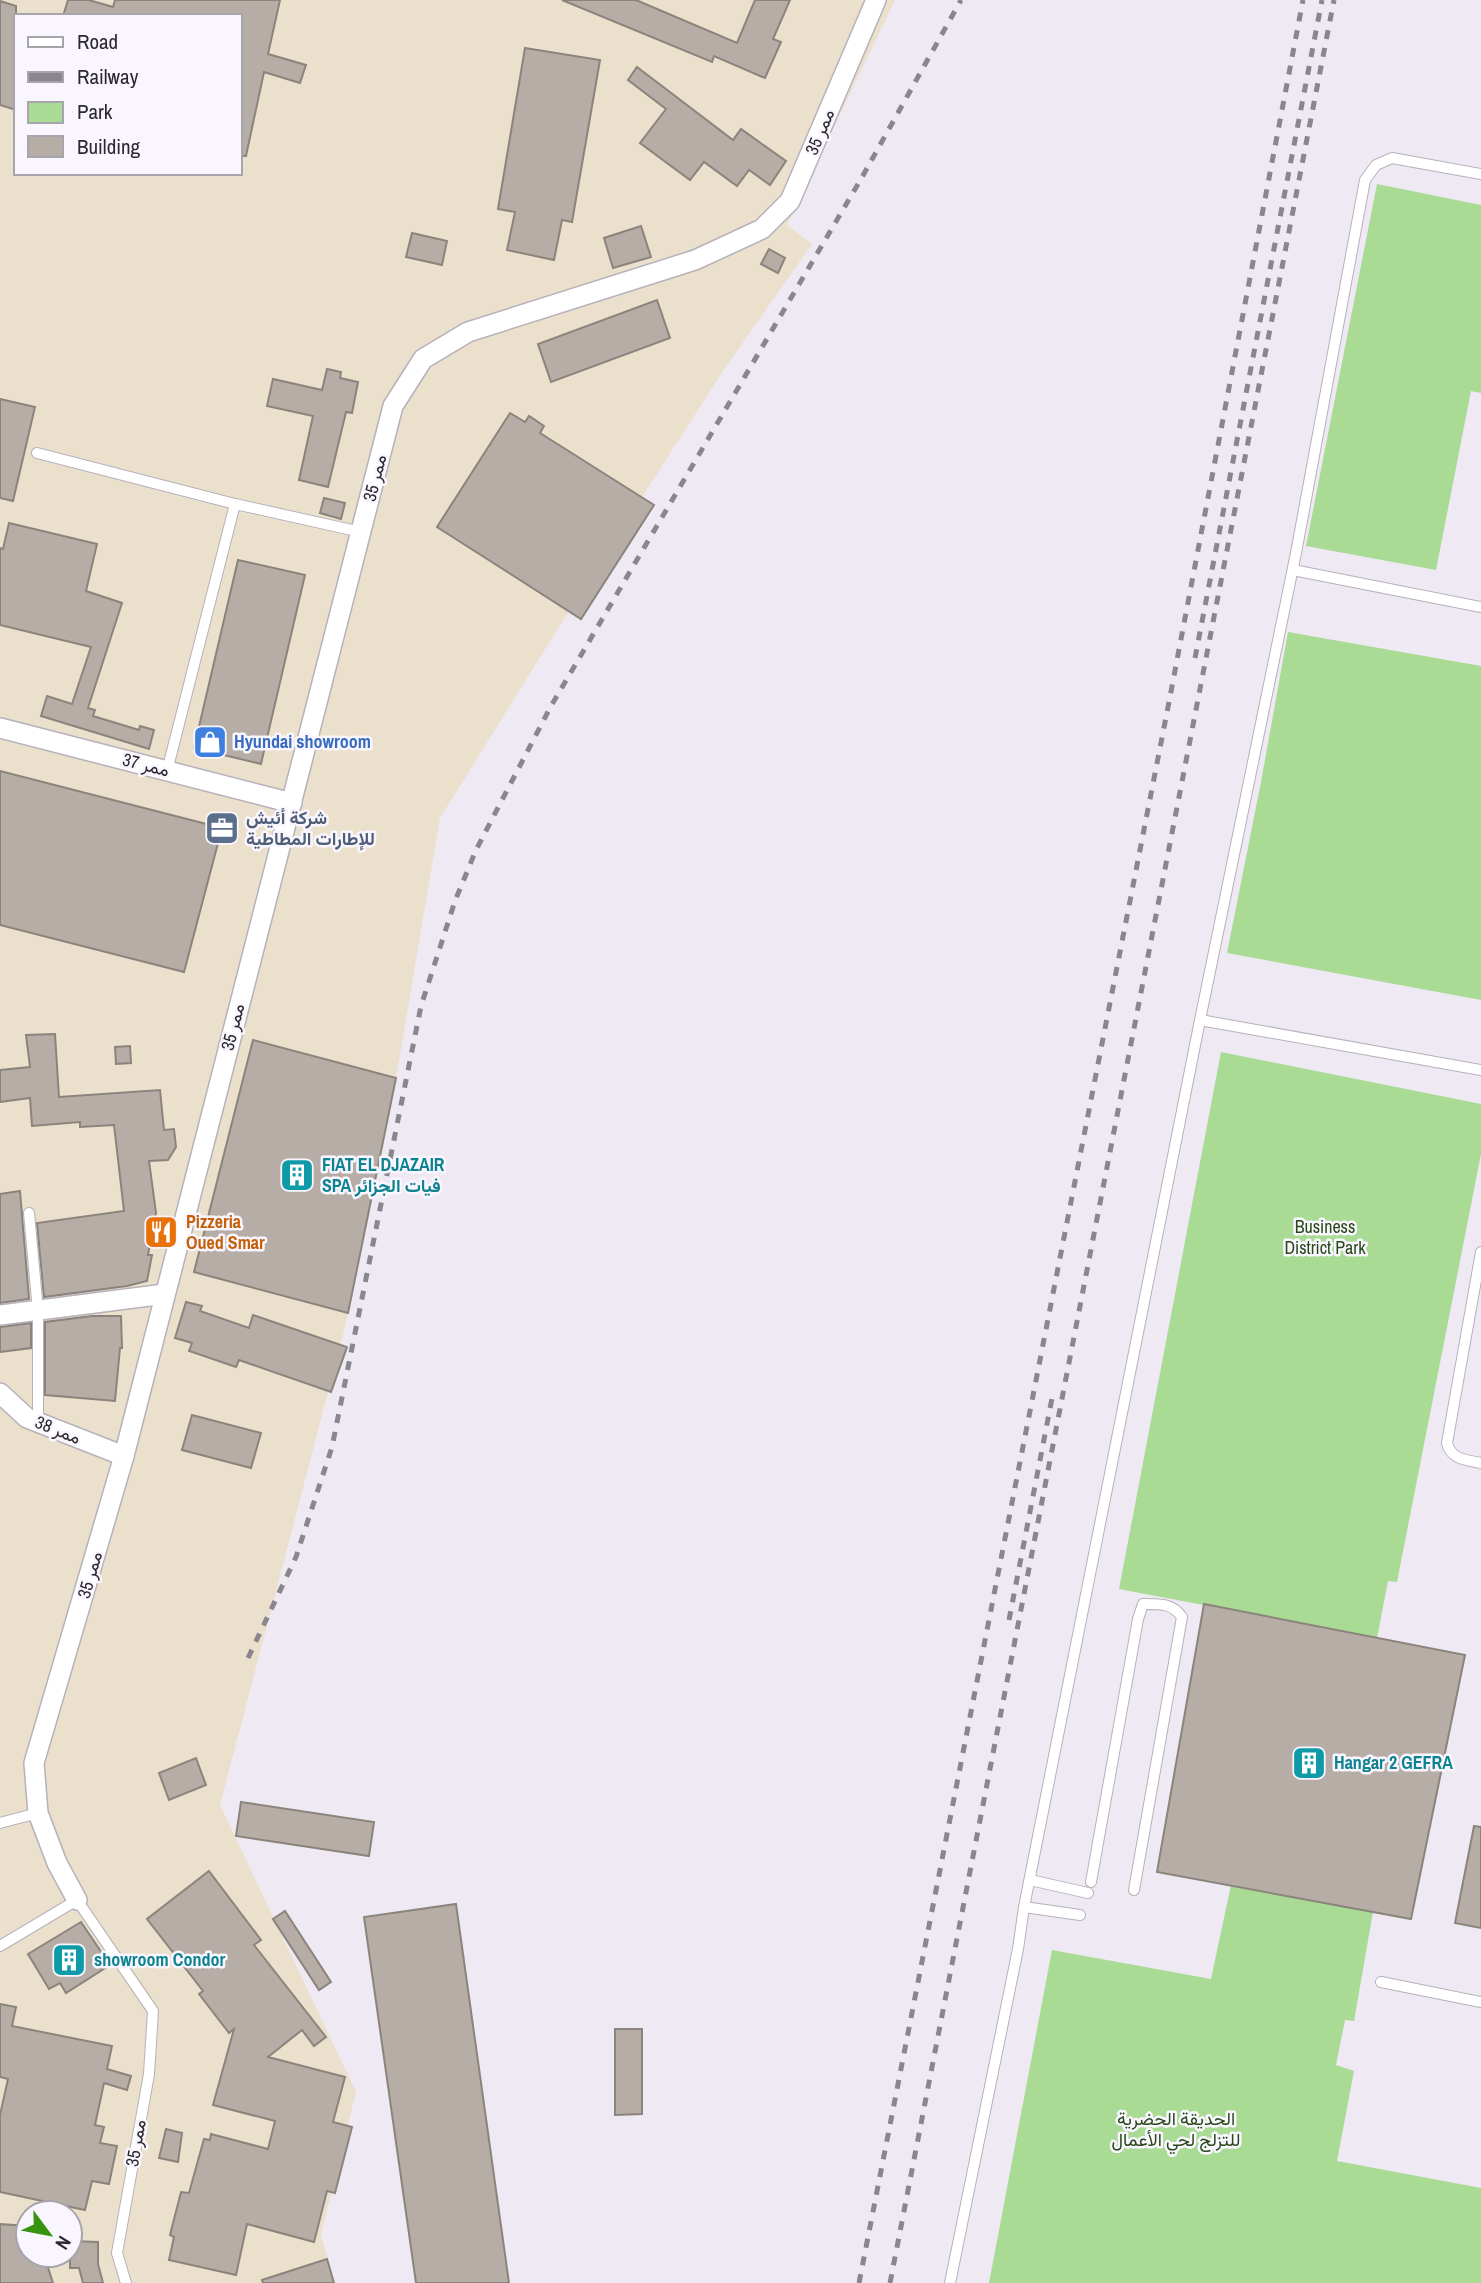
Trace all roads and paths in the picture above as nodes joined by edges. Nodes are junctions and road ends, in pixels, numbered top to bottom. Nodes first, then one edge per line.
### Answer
1 (876, 0) edge
2 (1481, 174) edge
3 (37, 453) dead end
4 (235, 503) junction
5 (361, 533) junction
6 (1293, 570) junction
7 (1481, 607) edge
8 (0, 728) edge
9 (167, 771) junction
10 (292, 803) junction
11 (1200, 1020) junction
12 (1481, 1070) edge
13 (29, 1213) dead end
14 (1481, 1252) edge
15 (165, 1294) junction
16 (38, 1311) junction
17 (0, 1315) edge
18 (0, 1393) edge
19 (38, 1423) junction
20 (124, 1456) junction
21 (1481, 1463) edge
22 (38, 1813) junction
23 (0, 1823) edge
24 (1030, 1880) junction
25 (1091, 1882) dead end
26 (1134, 1890) dead end
27 (1087, 1893) dead end
28 (77, 1900) junction
29 (1024, 1907) junction
30 (1080, 1915) dead end
31 (0, 1946) edge
32 (1381, 1982) dead end
33 (1481, 2002) edge
34 (126, 2283) edge
35 (950, 2283) edge

1 - 5 street, ممر 35
2 - 6 lane
3 - 4 lane
4 - 5 lane
4 - 9 lane
5 - 10 street, ممر 35
6 - 7 lane
6 - 11 lane
8 - 9 street, ممر 37
9 - 10 street, ممر 37
10 - 15 street, ممر 35
11 - 12 lane
11 - 24 lane
13 - 16 lane
14 - 21 lane
15 - 16 street
15 - 20 street, ممر 35
16 - 17 street
16 - 19 lane
18 - 19 street, ممر 38
19 - 20 street, ممر 38
20 - 22 street, ممر 35
22 - 23 lane
22 - 28 street, ممر 35
24 - 27 lane
24 - 29 lane
25 - 26 lane
28 - 31 lane
28 - 34 lane, ممر 35
29 - 30 lane
29 - 35 lane
32 - 33 lane

